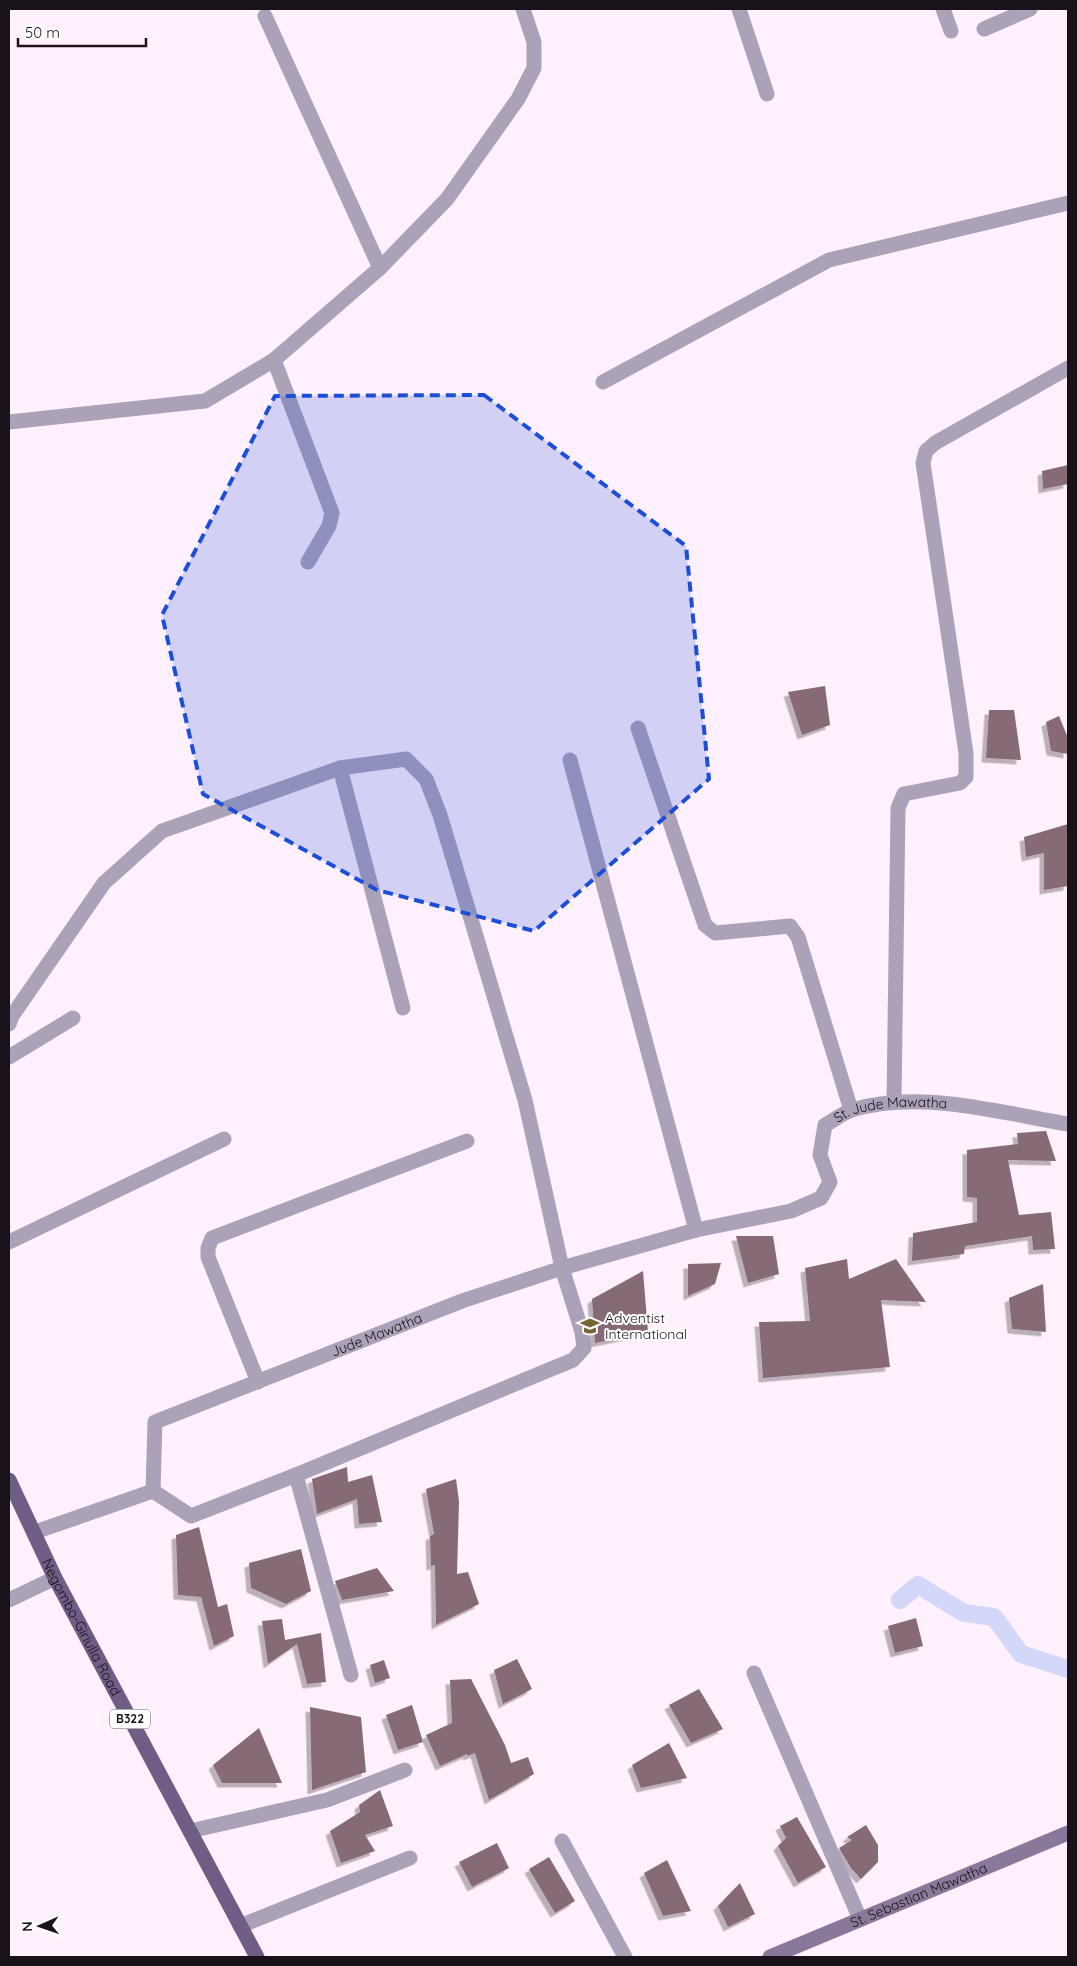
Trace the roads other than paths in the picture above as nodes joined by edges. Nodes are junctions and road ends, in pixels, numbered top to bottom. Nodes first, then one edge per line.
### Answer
1 (523, 9) edge
2 (739, 9) edge
3 (942, 9) edge
4 (1030, 9) edge
5 (265, 16) dead end
6 (984, 29) dead end
7 (952, 31) dead end
8 (767, 94) dead end
9 (1068, 203) edge
10 (380, 268) junction
11 (274, 360) junction
12 (1068, 368) edge
13 (602, 382) dead end
14 (9, 422) edge
15 (308, 562) dead end
16 (638, 728) dead end
17 (570, 760) dead end
18 (340, 768) junction
19 (404, 1008) dead end
20 (74, 1018) dead end
21 (9, 1024) edge
22 (9, 1057) edge
23 (894, 1102) junction
24 (851, 1110) junction
25 (1068, 1124) edge
26 (224, 1139) dead end
27 (467, 1141) dead end
28 (791, 1211) joint
29 (696, 1230) junction
30 (9, 1242) edge
31 (562, 1268) junction
32 (258, 1382) junction
33 (296, 1475) junction
34 (9, 1480) edge
35 (153, 1491) junction
36 (34, 1532) junction
37 (55, 1578) junction
38 (9, 1600) edge
39 (754, 1673) dead end
40 (350, 1675) dead end
41 (405, 1770) dead end
42 (190, 1831) junction
43 (1068, 1833) edge
44 (562, 1842) dead end
45 (410, 1858) dead end
46 (860, 1919) junction
47 (240, 1926) junction
48 (256, 1957) edge
49 (625, 1957) edge
50 (770, 1957) edge

1 - 10 street
2 - 8 street
3 - 7 street
4 - 6 street
5 - 10 street
9 - 13 street
10 - 11 street
11 - 14 street
11 - 15 street
12 - 23 street
16 - 24 street
17 - 29 street
18 - 19 street
18 - 21 street
18 - 31 street
20 - 22 street
23 - 24 street, St. Jude Mawatha
23 - 25 street, St. Jude Mawatha
24 - 28 street, St. Jude Mawatha
26 - 30 street
27 - 32 street
28 - 29 street, Jude Mawatha
29 - 31 street, Jude Mawatha
31 - 32 street, Jude Mawatha
31 - 33 street
32 - 35 street, Jude Mawatha
33 - 35 street
33 - 40 street
34 - 36 main road, Negombo-Giriulla Road / B322
35 - 36 street
36 - 37 main road, Negombo-Giriulla Road / B322
37 - 38 street
37 - 42 main road, Negombo-Giriulla Road / B322
39 - 46 street
41 - 42 street
42 - 47 main road, Negombo-Giriulla Road / B322
43 - 46 street, St. Sebastian Mawatha
44 - 49 street
45 - 47 street
46 - 50 street, St. Sebastian Mawatha
47 - 48 main road, Negombo-Giriulla Road / B322

